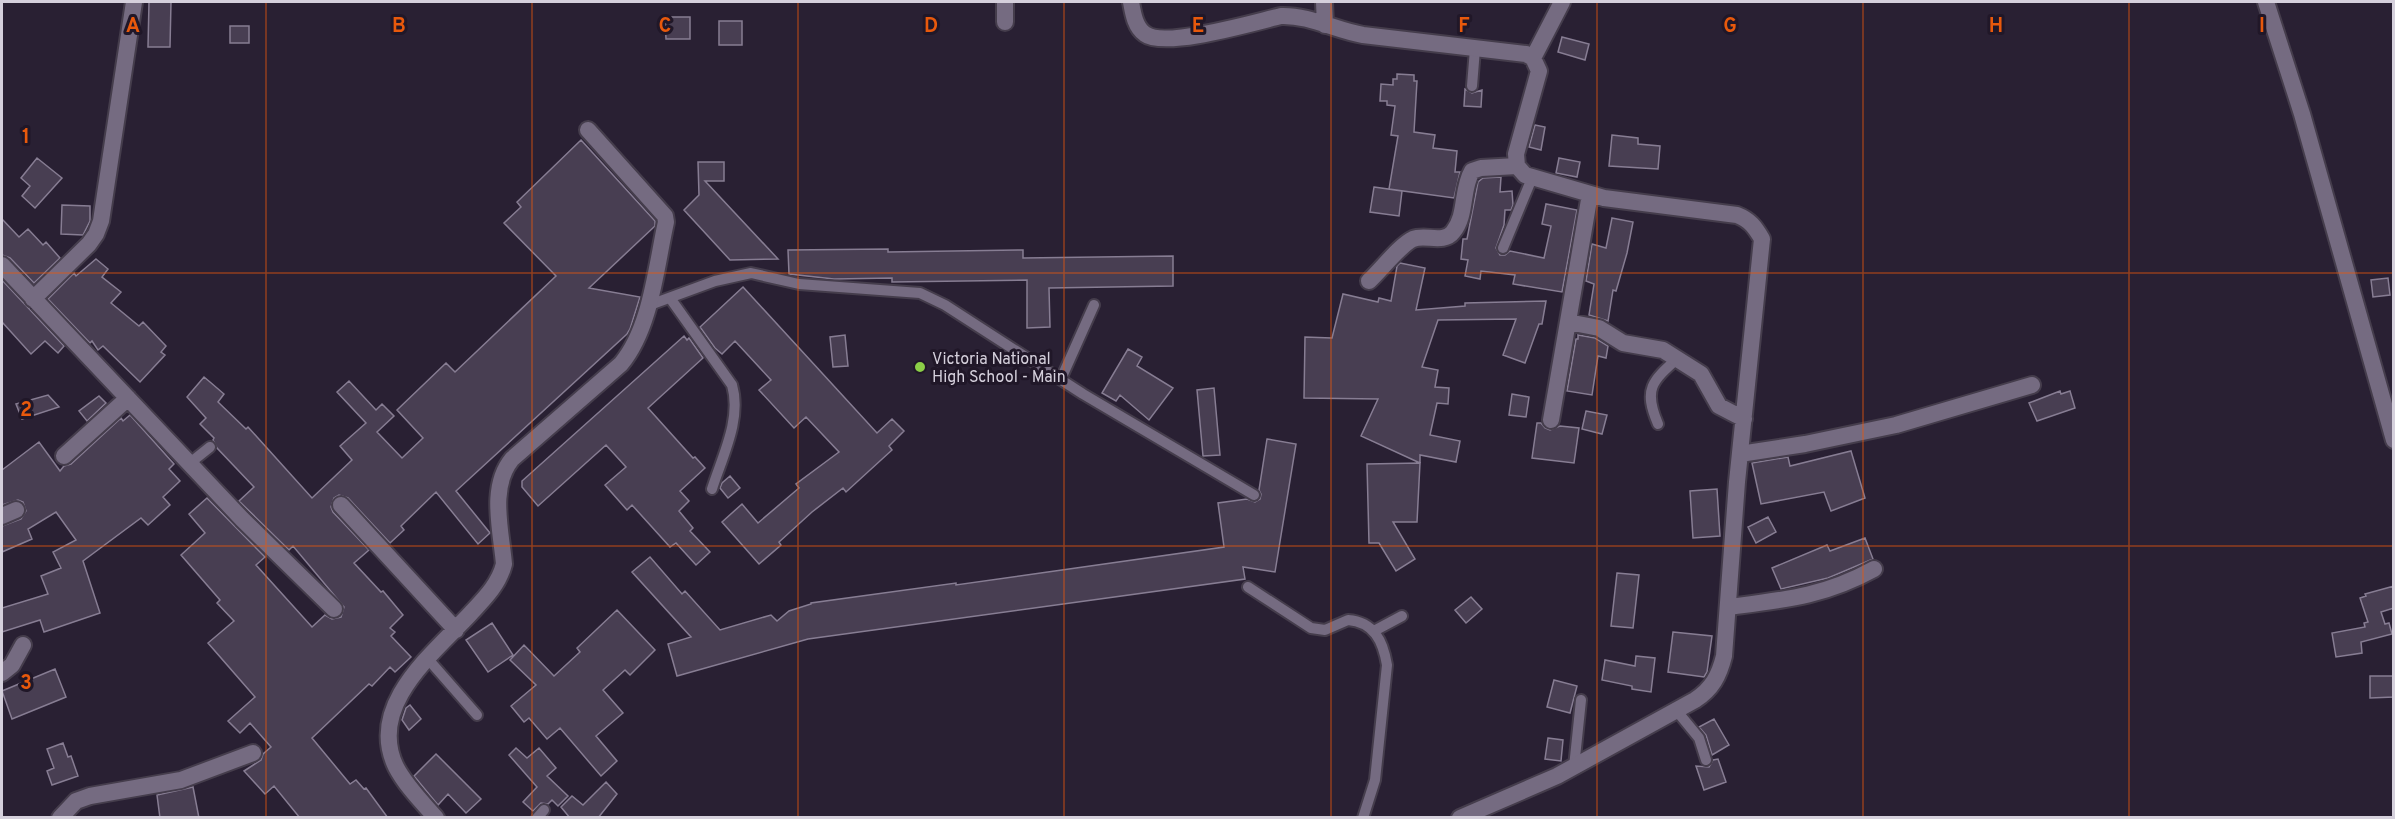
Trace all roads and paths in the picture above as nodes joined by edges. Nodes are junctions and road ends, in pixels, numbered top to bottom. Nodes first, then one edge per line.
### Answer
1 (134, 2) edge
2 (1005, 2) edge
3 (1131, 2) edge
4 (1324, 2) edge
5 (1562, 2) edge
6 (2266, 2) edge
7 (1005, 22) dead end
8 (1325, 25) junction
9 (1475, 49) junction
10 (1533, 58) junction
11 (1472, 86) dead end
12 (588, 130) dead end
13 (1517, 166) junction
14 (1532, 178) junction
15 (1590, 195) junction
16 (1503, 248) dead end
17 (2, 265) edge
18 (1369, 281) dead end
19 (670, 298) junction
20 (33, 299) junction
21 (1094, 305) dead end
22 (647, 306) junction
23 (1568, 322) junction
24 (1678, 358) junction
25 (1061, 380) junction
26 (2032, 385) dead end
27 (128, 398) junction
28 (1744, 418) junction
29 (1551, 420) dead end
30 (1658, 424) dead end
31 (2394, 441) edge
32 (210, 447) dead end
33 (1740, 454) junction
34 (64, 456) dead end
35 (190, 464) junction
36 (712, 489) dead end
37 (1254, 495) dead end
38 (341, 505) dead end
39 (1874, 569) dead end
40 (1248, 587) dead end
41 (1728, 607) junction
42 (334, 609) dead end
43 (1402, 616) dead end
44 (456, 630) junction
45 (1374, 631) junction
46 (23, 645) dead end
47 (428, 659) junction
48 (2, 673) edge
49 (1581, 700) dead end
50 (1676, 710) junction
51 (477, 715) dead end
52 (253, 753) dead end
53 (1706, 760) dead end
54 (1574, 767) junction
55 (60, 818) edge
56 (436, 818) edge
57 (1363, 818) edge
58 (1460, 818) edge

1 - 20 street
2 - 7 street
3 - 8 street
4 - 8 street
5 - 10 street
6 - 31 street
8 - 9 street
9 - 10 street
9 - 11 lane
10 - 13 street
12 - 22 street
13 - 14 street
13 - 18 street
14 - 15 street
14 - 16 lane
15 - 23 street
15 - 28 street
17 - 20 street
19 - 22 lane
19 - 25 lane
19 - 36 lane
20 - 27 street
21 - 25 lane
22 - 44 street
23 - 24 street
23 - 29 street
24 - 28 street
24 - 30 lane
25 - 37 lane
26 - 33 street
27 - 34 street
27 - 35 street
28 - 33 street
32 - 35 lane
33 - 41 street
35 - 42 street
38 - 44 street
39 - 41 street
40 - 45 lane
41 - 50 street
43 - 45 lane
44 - 47 street
45 - 57 lane
46 - 48 street
47 - 51 lane
47 - 56 street
49 - 54 lane
50 - 53 lane
50 - 54 street
52 - 55 street
54 - 58 street

